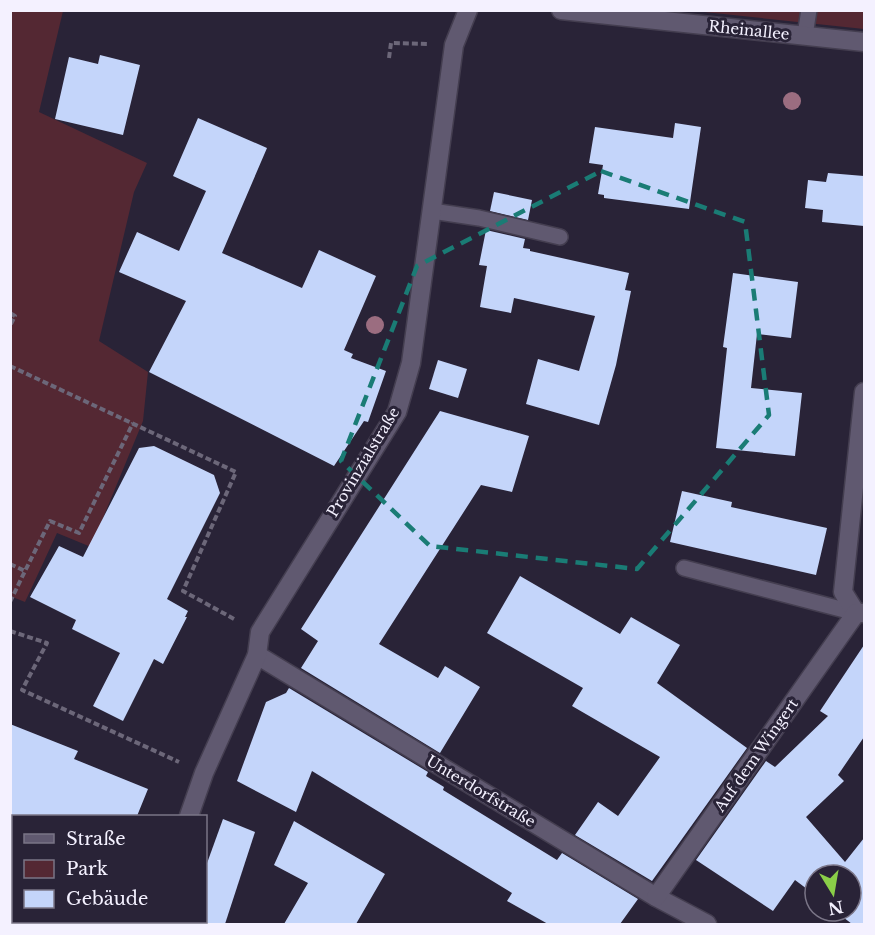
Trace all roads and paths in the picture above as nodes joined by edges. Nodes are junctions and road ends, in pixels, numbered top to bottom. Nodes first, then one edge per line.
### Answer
1 (468, 10) edge
2 (561, 10) edge
3 (809, 10) edge
4 (806, 35) junction
5 (864, 42) edge
6 (398, 43) dead end
7 (389, 58) dead end
8 (432, 211) junction
9 (560, 237) dead end
10 (10, 313) edge
11 (10, 326) edge
12 (10, 366) edge
13 (864, 392) edge
14 (133, 423) junction
15 (10, 564) edge
16 (684, 568) dead end
17 (25, 571) junction
18 (10, 602) edge
19 (860, 613) edge
20 (232, 619) dead end
21 (10, 631) edge
22 (257, 656) junction
23 (204, 773) junction
24 (189, 815) edge
25 (656, 897) junction
26 (707, 924) edge

1 - 8 street, Provinzialstraße
2 - 4 street, Rheinallee
3 - 4 lane
4 - 5 street, Rheinallee
6 - 7 path
8 - 9 lane
8 - 22 street, Provinzialstraße
10 - 11 path
12 - 14 path
13 - 19 street
14 - 17 path
14 - 20 path
15 - 17 path
16 - 19 lane
17 - 18 path
19 - 25 street, Auf dem Wingert
21 - 23 path
22 - 23 street, Provinzialstraße
22 - 25 street, Unterdorfstraße
23 - 24 street, Provinzialstraße
25 - 26 street, Unterdorfstraße

